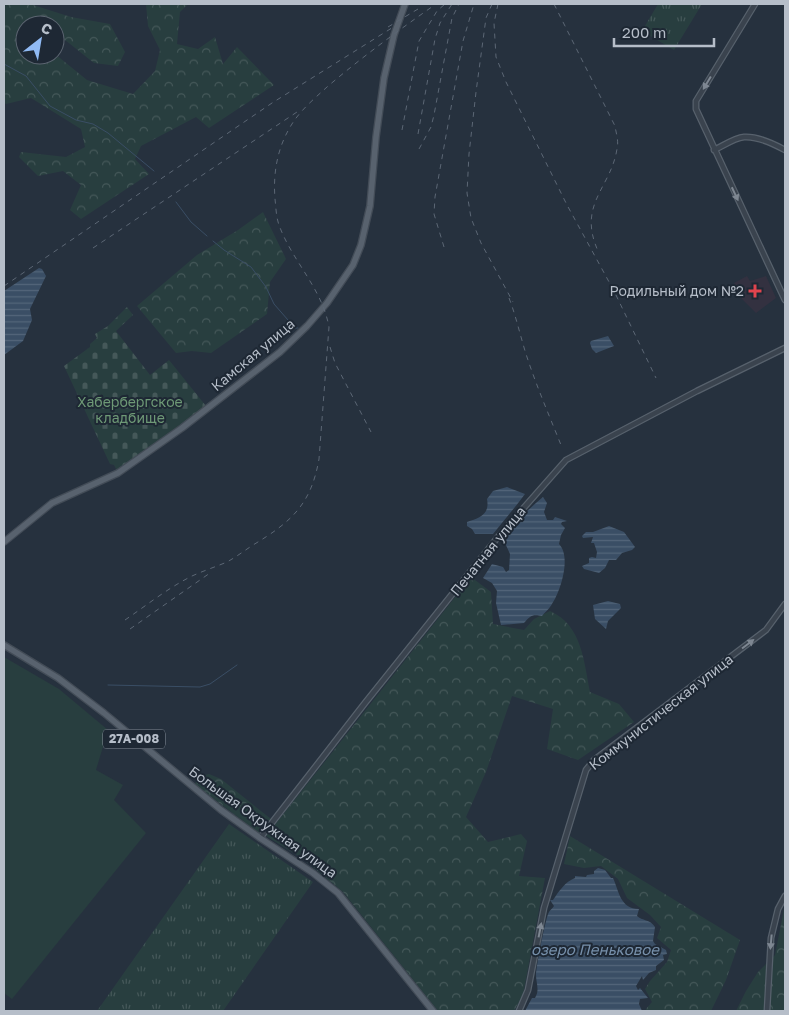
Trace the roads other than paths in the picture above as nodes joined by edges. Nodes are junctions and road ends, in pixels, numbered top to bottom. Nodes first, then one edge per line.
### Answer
1 (405, 4) edge
2 (755, 4) edge
3 (714, 150) junction
4 (785, 150) edge
5 (785, 297) edge
6 (785, 348) edge
7 (4, 542) edge
8 (785, 604) edge
9 (4, 645) edge
10 (260, 838) junction
11 (785, 896) edge
12 (433, 1011) edge
13 (519, 1011) edge
14 (767, 1011) edge

1 - 7 main road, Камская улица
2 -> 3 street
3 - 4 street
3 -> 5 street
6 - 10 street, Печатная улица
13 -> 8 street, Коммунистическая улица
9 - 10 main road, Большая Окружная улица / 27А-008
10 - 12 main road, Большая Окружная улица / 27А-008
11 -> 14 street

